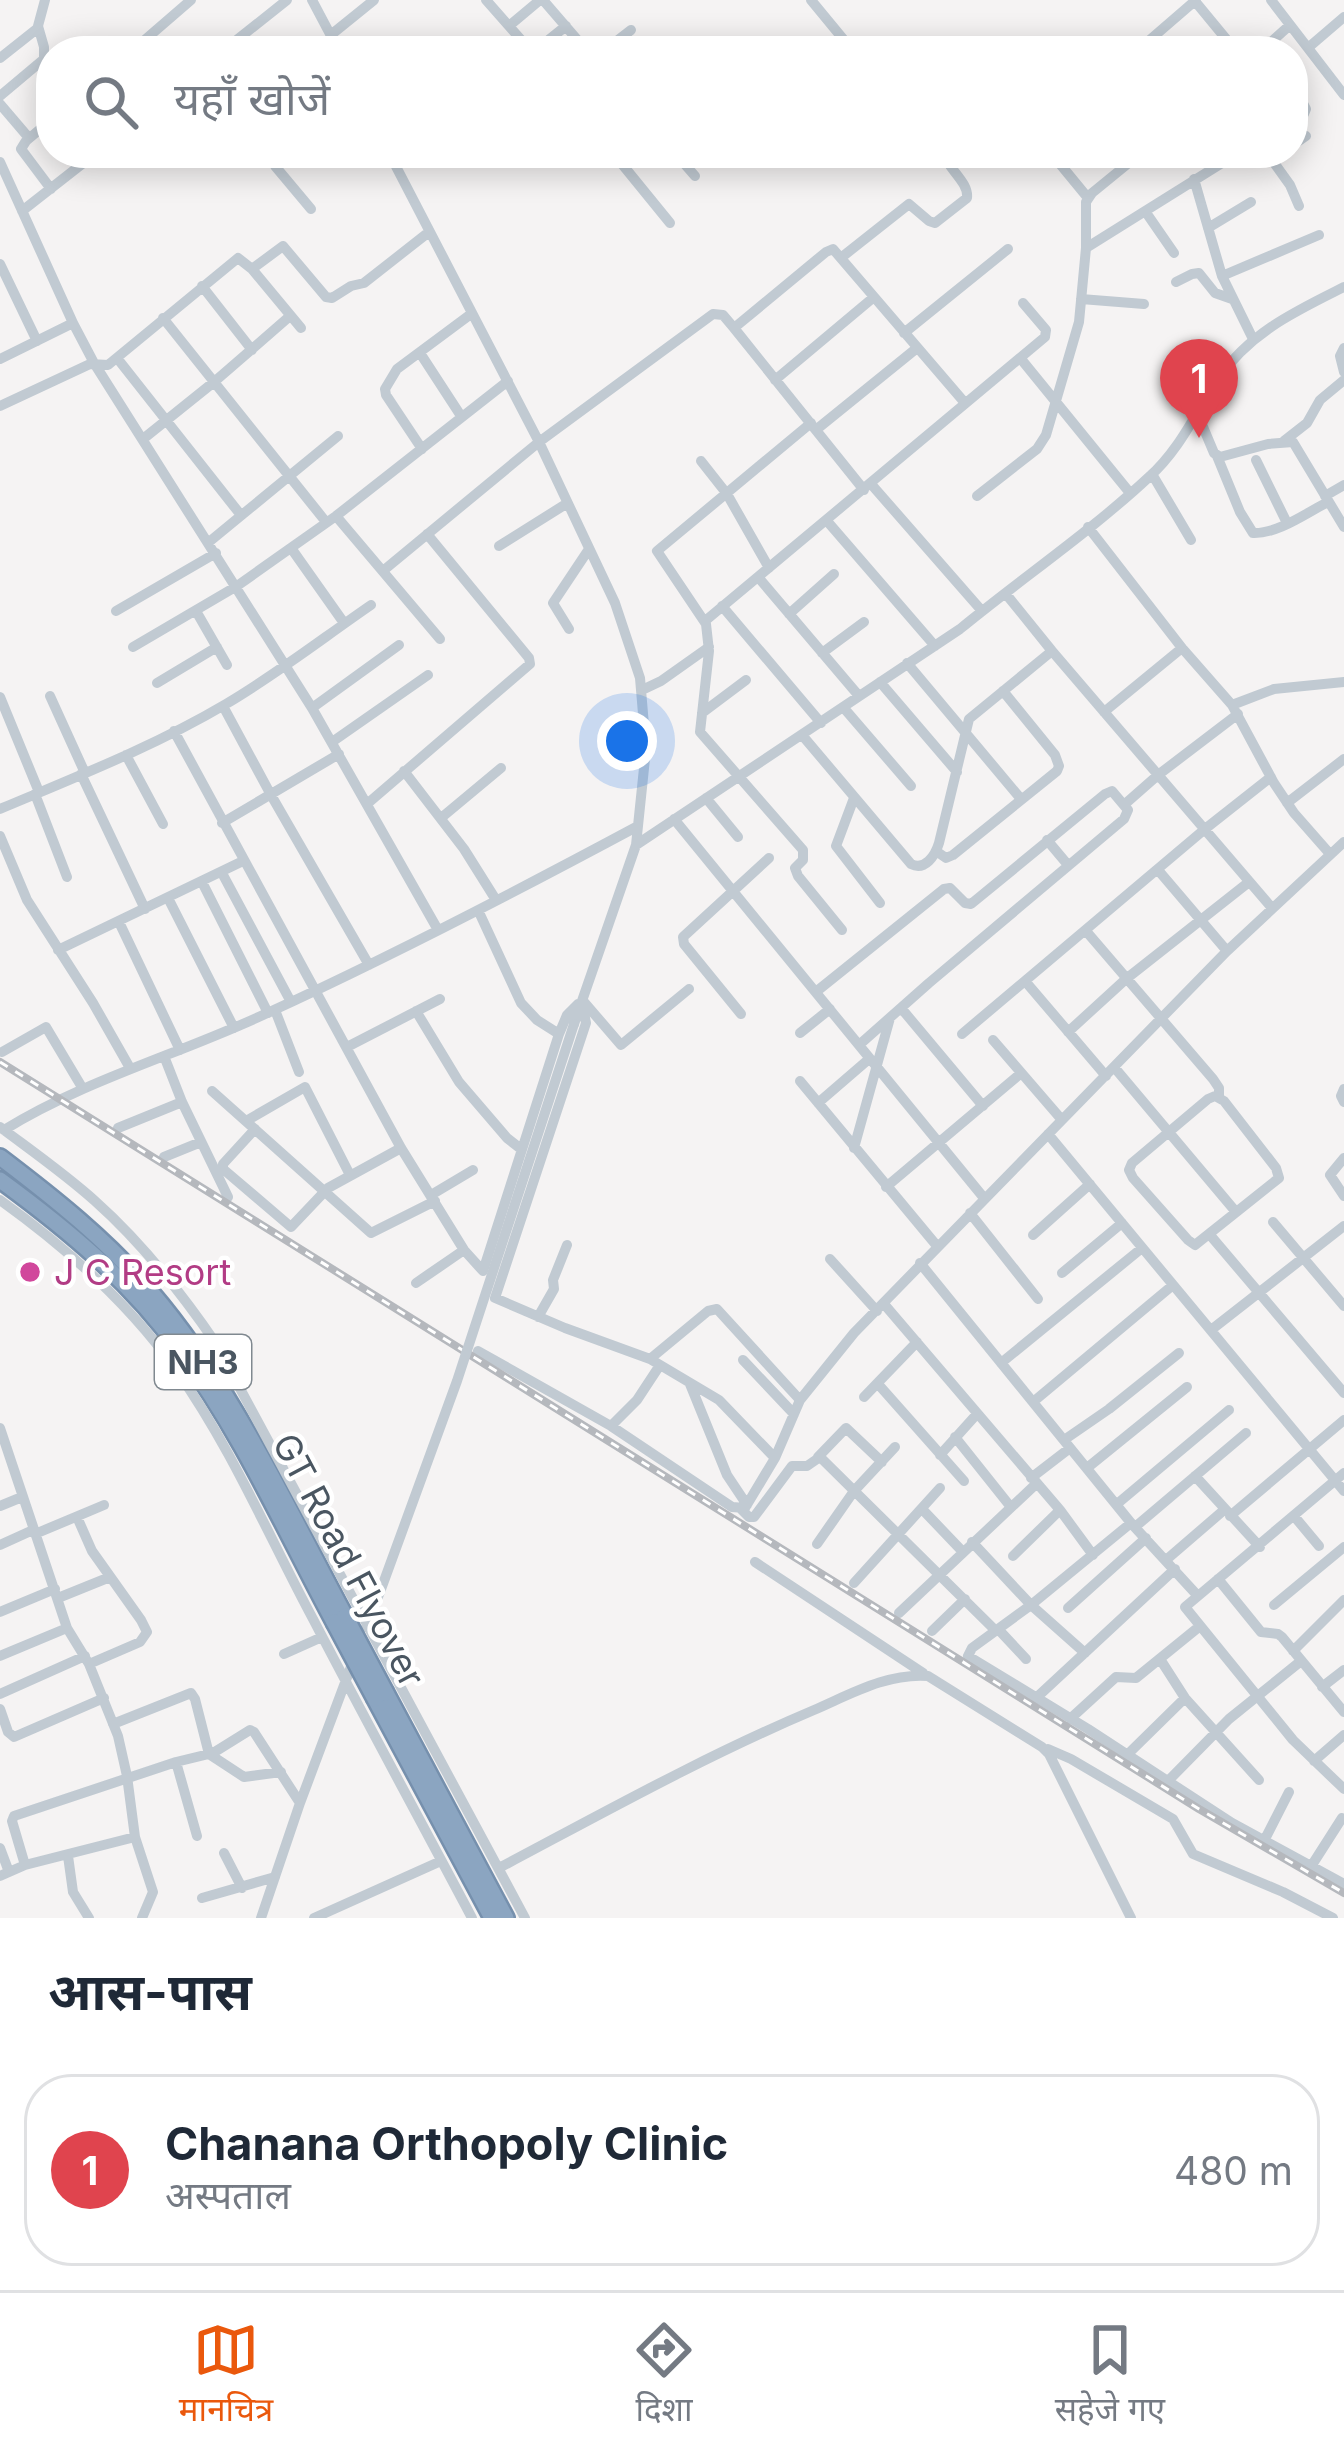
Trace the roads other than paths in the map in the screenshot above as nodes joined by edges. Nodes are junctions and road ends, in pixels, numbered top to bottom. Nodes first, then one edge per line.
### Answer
1 (45, 0) edge
2 (191, 0) edge
3 (286, 0) edge
4 (312, 0) edge
5 (374, 0) edge
6 (486, 0) edge
7 (542, 0) edge
8 (1195, 0) edge
9 (1271, 0) edge
10 (816, 2) edge
11 (1344, 17) edge
12 (1290, 25) junction
13 (509, 26) junction
14 (566, 26) junction
15 (38, 28) junction
16 (631, 30) dead end
17 (332, 34) joint
18 (40, 36) edge
19 (151, 36) edge
20 (242, 36) edge
21 (518, 36) edge
22 (552, 36) edge
23 (574, 36) edge
24 (623, 36) edge
25 (842, 36) edge
26 (1154, 36) edge
27 (1224, 36) edge
28 (1280, 36) edge
29 (1300, 36) edge
30 (1309, 47) joint
31 (0, 58) edge
32 (36, 66) edge
33 (1343, 92) edge
34 (0, 100) edge
35 (36, 132) edge
36 (29, 138) junction
37 (0, 162) edge
38 (78, 168) edge
39 (276, 168) edge
40 (397, 168) edge
41 (625, 168) edge
42 (688, 168) edge
43 (952, 168) edge
44 (1063, 168) edge
45 (1123, 168) edge
46 (1213, 168) edge
47 (1281, 168) edge
48 (695, 176) dead end
49 (1194, 179) junction
50 (51, 190) junction
51 (1088, 198) junction
52 (1251, 202) dead end
53 (1299, 206) dead end
54 (311, 209) dead end
55 (22, 211) junction
56 (1145, 211) junction
57 (670, 223) dead end
58 (1208, 228) junction
59 (429, 232) junction
60 (1318, 235) dead end
61 (1085, 248) junction
62 (1008, 249) dead end
63 (1174, 253) dead end
64 (842, 257) junction
65 (0, 264) edge
66 (252, 269) junction
67 (1222, 276) junction
68 (1176, 282) dead end
69 (202, 286) junction
70 (1344, 287) edge
71 (5, 289) edge
72 (874, 297) junction
73 (1081, 299) junction
74 (1232, 299) junction
75 (1023, 303) dead end
76 (1144, 304) dead end
77 (471, 314) junction
78 (290, 316) junction
79 (163, 318) junction
80 (73, 322) junction
81 (302, 328) dead end
82 (734, 328) junction
83 (904, 333) junction
84 (1253, 339) junction
85 (37, 341) junction
86 (917, 348) junction
87 (1344, 348) edge
88 (252, 350) junction
89 (420, 353) junction
90 (117, 358) junction
91 (0, 359) edge
92 (1021, 359) junction
93 (94, 363) junction
94 (1344, 376) edge
95 (775, 380) junction
96 (508, 381) junction
97 (214, 382) junction
98 (965, 403) junction
99 (1057, 404) junction
100 (0, 406) edge
101 (1198, 415) junction
102 (461, 416) junction
103 (167, 421) junction
104 (814, 426) junction
105 (338, 436) dead end
106 (143, 439) junction
107 (1284, 441) junction
108 (538, 442) junction
109 (422, 448) junction
110 (1217, 456) junction
111 (1256, 460) dead end
112 (700, 461) dead end
113 (1152, 474) junction
114 (290, 475) junction
115 (1344, 485) edge
116 (868, 487) junction
117 (1130, 493) junction
118 (727, 494) junction
119 (977, 496) dead end
120 (1326, 499) junction
121 (566, 504) junction
122 (240, 514) junction
123 (331, 519) junction
124 (827, 521) junction
125 (1287, 523) junction
126 (1088, 527) junction
127 (1344, 527) edge
128 (427, 534) junction
129 (1191, 540) dead end
130 (208, 542) junction
131 (499, 546) dead end
132 (291, 548) junction
133 (589, 549) junction
134 (216, 553) junction
135 (769, 568) junction
136 (384, 571) junction
137 (834, 574) dead end
138 (758, 578) junction
139 (237, 586) junction
140 (1006, 594) junction
141 (371, 604) dead end
142 (722, 606) junction
143 (982, 610) junction
144 (116, 611) dead end
145 (196, 611) junction
146 (789, 614) junction
147 (705, 621) junction
148 (864, 622) dead end
149 (344, 623) junction
150 (569, 629) dead end
151 (440, 639) dead end
152 (399, 645) dead end
153 (935, 646) junction
154 (133, 647) dead end
155 (217, 647) junction
156 (709, 647) junction
157 (1182, 648) junction
158 (1052, 651) junction
159 (822, 653) junction
160 (907, 663) junction
161 (227, 664) dead end
162 (286, 666) junction
163 (428, 675) dead end
164 (746, 680) dead end
165 (880, 682) junction
166 (1344, 682) edge
167 (158, 683) dead end
168 (642, 690) junction
169 (1003, 691) junction
170 (50, 696) dead end
171 (859, 696) junction
172 (0, 697) edge
173 (223, 706) junction
174 (844, 707) junction
175 (312, 708) junction
176 (1235, 709) junction
177 (1104, 712) junction
178 (702, 713) junction
179 (821, 723) junction
180 (173, 731) junction
181 (966, 734) junction
182 (802, 735) junction
183 (332, 742) junction
184 (126, 754) junction
185 (339, 754) junction
186 (1344, 759) edge
187 (501, 768) dead end
188 (404, 771) junction
189 (956, 772) junction
190 (83, 774) junction
191 (1158, 775) junction
192 (739, 777) junction
193 (1271, 777) junction
194 (911, 786) dead end
195 (37, 793) junction
196 (271, 795) junction
197 (706, 798) junction
198 (854, 798) junction
199 (1021, 799) junction
200 (1287, 803) junction
201 (367, 804) junction
202 (1125, 804) junction
203 (0, 809) edge
204 (441, 818) junction
205 (674, 819) junction
206 (222, 823) junction
207 (163, 824) dead end
208 (638, 826) junction
209 (1205, 829) junction
210 (0, 836) edge
211 (738, 837) dead end
212 (1047, 840) junction
213 (1344, 842) edge
214 (636, 845) junction
215 (936, 851) junction
216 (1330, 854) junction
217 (769, 858) dead end
218 (243, 861) junction
219 (1068, 865) junction
220 (1158, 870) junction
221 (222, 873) junction
222 (68, 877) dead end
223 (202, 882) junction
224 (1249, 882) junction
225 (733, 889) junction
226 (168, 898) junction
227 (496, 900) junction
228 (880, 903) dead end
229 (1272, 908) junction
230 (145, 909) junction
231 (478, 910) junction
232 (1200, 920) junction
233 (119, 922) junction
234 (438, 930) junction
235 (842, 930) dead end
236 (1086, 931) junction
237 (58, 950) junction
238 (1227, 951) junction
239 (369, 965) junction
240 (1126, 979) junction
241 (1025, 981) junction
242 (689, 988) dead end
243 (316, 990) junction
244 (817, 991) junction
245 (440, 999) dead end
246 (582, 1000) junction
247 (291, 1002) junction
248 (901, 1008) junction
249 (830, 1009) junction
250 (272, 1011) junction
251 (416, 1011) junction
252 (741, 1014) dead end
253 (890, 1017) junction
254 (1160, 1020) junction
255 (234, 1028) junction
256 (1068, 1031) junction
257 (800, 1033) dead end
258 (559, 1034) junction
259 (962, 1034) dead end
260 (993, 1040) dead end
261 (859, 1046) junction
262 (347, 1047) junction
263 (180, 1050) junction
264 (2, 1052) edge
265 (164, 1056) junction
266 (873, 1064) junction
267 (130, 1068) junction
268 (1110, 1071) junction
269 (299, 1072) dead end
270 (1020, 1074) junction
271 (800, 1081) dead end
272 (83, 1089) junction
273 (1344, 1089) edge
274 (212, 1090) dead end
275 (1220, 1097) junction
276 (182, 1102) junction
277 (1344, 1102) edge
278 (818, 1103) junction
279 (983, 1106) junction
280 (1062, 1120) junction
281 (251, 1125) junction
282 (2, 1128) edge
283 (118, 1128) dead end
284 (1168, 1132) junction
285 (1048, 1134) junction
286 (200, 1142) junction
287 (937, 1144) junction
288 (401, 1148) junction
289 (854, 1148) junction
290 (521, 1149) junction
291 (0, 1157) edge
292 (164, 1157) dead end
293 (1344, 1158) edge
294 (473, 1170) dead end
295 (350, 1175) junction
296 (0, 1180) edge
297 (1090, 1184) junction
298 (886, 1187) junction
299 (323, 1191) junction
300 (1344, 1196) edge
301 (228, 1197) dead end
302 (433, 1198) junction
303 (984, 1198) junction
304 (0, 1200) edge
305 (1236, 1212) junction
306 (970, 1213) junction
307 (1122, 1222) junction
308 (1273, 1222) dead end
309 (1344, 1226) edge
310 (1210, 1234) junction
311 (1034, 1235) dead end
312 (567, 1245) dead end
313 (937, 1246) junction
314 (1142, 1248) junction
315 (464, 1250) junction
316 (1303, 1257) junction
317 (830, 1258) dead end
318 (920, 1263) junction
319 (1062, 1273) dead end
320 (416, 1282) dead end
321 (1173, 1285) junction
322 (1258, 1292) junction
323 (1038, 1299) dead end
324 (1342, 1301) edge
325 (880, 1308) junction
326 (538, 1317) junction
327 (1211, 1330) junction
328 (916, 1342) junction
329 (478, 1351) dead end
330 (1178, 1353) dead end
331 (743, 1360) dead end
332 (655, 1362) junction
333 (1001, 1363) junction
334 (690, 1384) junction
335 (878, 1384) junction
336 (1186, 1387) dead end
337 (1344, 1393) edge
338 (864, 1397) dead end
339 (800, 1400) junction
340 (1034, 1402) junction
341 (1229, 1410) dead end
342 (794, 1414) junction
343 (976, 1415) junction
344 (1344, 1420) edge
345 (611, 1426) junction
346 (0, 1428) edge
347 (1246, 1433) dead end
348 (956, 1437) junction
349 (1067, 1444) junction
350 (895, 1447) dead end
351 (1310, 1449) junction
352 (940, 1455) junction
353 (818, 1456) junction
354 (776, 1458) junction
355 (882, 1462) junction
356 (1087, 1468) junction
357 (1195, 1477) junction
358 (964, 1480) dead end
359 (1034, 1481) junction
360 (1341, 1481) edge
361 (940, 1489) dead end
362 (854, 1491) junction
363 (22, 1497) junction
364 (1117, 1504) junction
365 (104, 1505) dead end
366 (0, 1506) edge
367 (1010, 1506) junction
368 (744, 1507) junction
369 (922, 1509) junction
370 (1060, 1510) junction
371 (1227, 1513) junction
372 (77, 1516) junction
373 (1294, 1516) junction
374 (1133, 1525) junction
375 (34, 1532) junction
376 (899, 1534) junction
377 (1147, 1538) junction
378 (817, 1544) dead end
379 (0, 1545) edge
380 (1259, 1546) junction
381 (1319, 1546) dead end
382 (967, 1547) junction
383 (1344, 1547) edge
384 (1093, 1555) junction
385 (1013, 1556) dead end
386 (755, 1562) dead end
387 (1171, 1564) junction
388 (940, 1574) junction
389 (110, 1577) junction
390 (1218, 1580) junction
391 (854, 1583) dead end
392 (56, 1593) junction
393 (1197, 1595) junction
394 (964, 1599) junction
395 (1344, 1600) edge
396 (1031, 1605) junction
397 (1274, 1605) dead end
398 (1068, 1608) dead end
399 (0, 1612) edge
400 (899, 1613) dead end
401 (339, 1619) junction
402 (368, 1622) junction
403 (1200, 1626) junction
404 (67, 1628) junction
405 (997, 1630) junction
406 (932, 1631) dead end
407 (322, 1637) junction
408 (1085, 1653) junction
409 (284, 1654) dead end
410 (0, 1656) edge
411 (1297, 1656) junction
412 (1026, 1659) dead end
413 (87, 1660) junction
414 (1160, 1660) junction
415 (1344, 1670) edge
416 (928, 1676) junction
417 (345, 1681) junction
418 (1322, 1687) junction
419 (0, 1694) edge
420 (380, 1696) junction
421 (1256, 1696) junction
422 (104, 1698) junction
423 (1184, 1698) junction
424 (1035, 1699) junction
425 (0, 1709) edge
426 (1344, 1712) edge
427 (1070, 1720) junction
428 (113, 1724) junction
429 (1215, 1733) junction
430 (1344, 1735) edge
431 (1042, 1747) junction
432 (209, 1754) junction
433 (1128, 1754) junction
434 (1314, 1761) junction
435 (176, 1762) junction
436 (281, 1772) junction
437 (127, 1776) junction
438 (1259, 1780) dead end
439 (1168, 1781) junction
440 (1344, 1789) edge
441 (1289, 1792) dead end
442 (300, 1803) junction
443 (1342, 1818) edge
444 (197, 1836) dead end
445 (135, 1837) junction
446 (1264, 1841) junction
447 (0, 1848) edge
448 (224, 1853) dead end
449 (68, 1856) junction
450 (441, 1861) junction
451 (25, 1865) junction
452 (1312, 1865) junction
453 (499, 1868) junction
454 (4, 1874) edge
455 (275, 1877) junction
456 (1343, 1882) edge
457 (242, 1888) junction
458 (202, 1898) dead end
459 (89, 1918) edge
460 (142, 1918) edge
461 (261, 1918) edge
462 (314, 1918) edge
463 (472, 1918) edge
464 (492, 1918) edge
465 (506, 1918) edge
466 (525, 1918) edge
467 (1131, 1918) edge
468 (1333, 1918) edge

1 - 15 street
2 - 19 street
3 - 20 street
4 - 17 street
5 - 17 street
6 - 13 street
7 - 13 street
7 - 14 street
8 - 26 street
8 - 27 street
9 - 12 street
10 - 25 street
11 - 30 street
12 - 28 street
12 - 29 street
13 - 21 street
14 - 22 street
14 - 23 street
15 - 18 street
15 - 31 street
16 - 24 street
30 - 33 street
32 - 34 street
34 - 36 street
35 - 36 street
36 - 50 street
37 - 55 street
38 - 50 street
39 - 54 street
40 - 59 street
41 - 57 street
42 - 48 street
43 - 64 street
44 - 51 street
45 - 51 street
46 - 49 street
47 - 53 street
49 - 56 street
49 - 58 street
50 - 55 street
51 - 61 street
52 - 58 street
55 - 80 street
56 - 61 street
56 - 63 street
58 - 67 street
59 - 66 street
59 - 77 street
60 - 67 street
61 - 73 street
62 - 83 street
64 - 72 street
64 - 82 street
65 - 71 street
66 - 69 street
66 - 78 street
67 - 74 street
68 - 74 street
69 - 79 street
69 - 88 street
70 - 84 street
71 - 85 street
72 - 83 street
72 - 95 street
73 - 76 street
73 - 99 street
74 - 84 street
75 - 92 street
77 - 89 street
77 - 96 street
78 - 81 street
78 - 88 street
79 - 90 street
79 - 97 street
80 - 85 street
80 - 93 street
82 - 95 street
82 - 108 street
83 - 86 street
84 - 101 street
85 - 91 street
86 - 98 street
86 - 104 street
87 - 94 street
88 - 97 street
89 - 102 street
89 - 109 street
90 - 93 street
90 - 103 street
92 - 98 street
92 - 99 street
93 - 100 street
93 - 106 street
94 - 107 street
95 - 104 street
96 - 102 street
96 - 108 street
97 - 103 street
97 - 114 street
98 - 116 street
99 - 117 street
99 - 119 street
101 - 110 street
101 - 113 street
102 - 109 street
103 - 106 street
103 - 122 street
104 - 116 street
104 - 118 street
105 - 114 street
106 - 130 street
107 - 110 street
107 - 120 street
108 - 121 street
108 - 128 street
109 - 123 street
110 - 125 street
111 - 125 street
112 - 118 street
113 - 117 street
113 - 129 street
114 - 122 street
114 - 123 street
115 - 120 street
116 - 124 street
116 - 143 street
117 - 126 street
118 - 135 street
118 - 147 street
120 - 125 street
120 - 127 street
121 - 131 street
121 - 133 street
122 - 130 street
123 - 132 street
123 - 136 street
124 - 135 street
124 - 153 street
126 - 140 street
126 - 157 street
128 - 136 street
128 - 188 street
130 - 134 street
132 - 139 street
132 - 149 street
133 - 150 street
133 - 168 street
134 - 139 street
134 - 144 street
135 - 138 street
136 - 151 street
137 - 146 street
138 - 142 street
138 - 146 street
139 - 145 street
139 - 162 street
140 - 143 street
140 - 158 street
141 - 149 street
142 - 147 street
142 - 179 street
143 - 153 street
145 - 154 street
145 - 155 street
146 - 159 street
147 - 156 street
148 - 159 street
149 - 162 street
152 - 175 street
153 - 160 street
155 - 161 street
155 - 167 street
156 - 168 street
156 - 178 street
157 - 176 street
157 - 177 street
158 - 169 street
158 - 177 street
159 - 171 street
160 - 165 street
160 - 181 street
162 - 173 street
162 - 175 street
163 - 183 street
164 - 178 street
165 - 171 street
165 - 189 street
166 - 176 street
168 - 208 street
169 - 181 street
169 - 199 street
170 - 190 street
171 - 174 street
172 - 195 street
173 - 180 street
173 - 196 street
174 - 179 street
174 - 194 street
175 - 183 street
176 - 191 street
176 - 193 street
177 - 191 street
178 - 192 street
179 - 182 street
180 - 184 street
180 - 206 street
181 - 189 street
181 - 199 street
182 - 192 street
182 - 198 street
183 - 185 street
184 - 190 street
184 - 207 street
185 - 196 street
185 - 201 street
186 - 200 street
187 - 204 street
188 - 201 street
188 - 204 street
189 - 215 street
190 - 195 street
190 - 230 street
191 - 202 street
191 - 209 street
192 - 197 street
192 - 235 street
193 - 200 street
193 - 209 street
195 - 203 street
195 - 222 street
196 - 206 street
196 - 239 street
197 - 205 street
197 - 211 street
198 - 215 street
198 - 228 street
199 - 215 street
200 - 216 street
201 - 234 street
202 - 212 street
202 - 219 street
204 - 227 street
205 - 214 street
205 - 225 street
206 - 218 street
208 - 214 street
208 - 227 street
209 - 220 street
209 - 224 street
210 - 237 street
212 - 219 street
212 - 244 street
213 - 216 street
214 - 246 street
216 - 229 street
217 - 225 street
218 - 221 street
218 - 243 street
219 - 248 street
220 - 232 street
220 - 236 street
221 - 223 street
221 - 247 street
223 - 226 street
223 - 250 street
224 - 229 street
224 - 232 street
225 - 244 street
225 - 252 street
226 - 230 street
226 - 255 street
227 - 231 street
229 - 238 street
230 - 233 street
231 - 234 street
231 - 258 street
232 - 238 street
232 - 240 street
233 - 237 street
233 - 263 street
234 - 239 street
236 - 240 street
236 - 241 street
237 - 267 street
238 - 254 street
239 - 243 street
240 - 254 street
240 - 256 street
241 - 256 street
241 - 259 street
242 - 246 street
243 - 247 street
243 - 262 street
244 - 249 street
245 - 251 street
246 - 258 street
246 - 326 street
246 - 402 street, bridge
247 - 250 street
248 - 253 street
248 - 279 street
249 - 257 street
249 - 261 street
250 - 255 street
250 - 269 street
251 - 262 street
251 - 290 street
253 - 261 street
253 - 266 street
254 - 268 street
254 - 275 street
255 - 263 street
256 - 268 street
258 - 290 street
260 - 270 street
261 - 266 street
262 - 288 street
263 - 265 street
264 - 272 street
265 - 267 street
265 - 276 street
266 - 278 street
266 - 287 street
266 - 289 street
267 - 272 street
268 - 280 street
268 - 284 street
270 - 279 street
270 - 280 street
271 - 278 street
272 - 282 street
273 - 277 street
274 - 281 street
275 - 284 street
275 - 305 street
276 - 283 street
276 - 286 street
278 - 289 street
279 - 287 street
280 - 285 street
281 - 295 street
281 - 299 street
281 - 299 street
282 - 402 street
284 - 305 street
284 - 310 street
285 - 297 street
285 - 303 street
286 - 292 street
286 - 301 street
287 - 298 street
287 - 303 street
288 - 295 street
288 - 302 street
289 - 298 street
290 - 315 street
291 - 401 highway, GT Road Flyover / NH3
293 - 300 street
294 - 302 street
295 - 299 street
296 - 401 highway, GT Road Flyover / NH3
297 - 307 street
297 - 311 street
298 - 313 street
299 - 302 street
302 - 315 street
303 - 306 street
304 - 407 street
305 - 310 street
306 - 313 street
306 - 323 street
307 - 314 street
307 - 319 street
308 - 316 street
309 - 316 street
310 - 322 street
312 - 326 street
313 - 318 street
314 - 321 street
314 - 333 street
315 - 320 street
316 - 322 street
316 - 324 street
317 - 325 street
318 - 325 street
318 - 333 street
321 - 327 street
321 - 340 street
322 - 327 street
322 - 337 street
325 - 328 street
325 - 339 street
326 - 332 street
327 - 351 street
328 - 335 street
328 - 343 street
329 - 345 street
330 - 349 street
331 - 342 street
332 - 334 street
332 - 339 street
332 - 345 street
333 - 340 street
334 - 354 street
334 - 368 street
335 - 338 street
335 - 352 street
336 - 356 street
339 - 342 street
340 - 349 street
341 - 364 street
342 - 354 street
343 - 348 street
343 - 359 street
344 - 351 street
345 - 368 street
346 - 363 street
347 - 357 street
348 - 352 street
348 - 367 street
349 - 356 street
349 - 359 street
350 - 355 street
351 - 360 street
351 - 371 street
352 - 358 street
353 - 355 street
353 - 362 street
353 - 368 street
354 - 368 street
355 - 362 street
356 - 364 street
357 - 371 street
357 - 374 street
359 - 367 street
359 - 370 street
360 - 373 street
361 - 369 street
362 - 376 street
362 - 378 street
363 - 366 street
363 - 375 street
364 - 374 street
365 - 372 street
367 - 382 street
369 - 376 street
369 - 382 street
370 - 384 street
370 - 385 street
371 - 380 street
371 - 387 street
372 - 375 street
372 - 389 street
373 - 380 street
373 - 381 street
374 - 377 street
374 - 384 street
375 - 379 street
375 - 392 street
376 - 388 street
376 - 391 street
377 - 387 street
377 - 398 street
380 - 390 street
382 - 388 street
382 - 396 street
383 - 397 street
384 - 396 street
386 - 416 street
387 - 393 street
387 - 408 street
388 - 394 street
388 - 400 street
389 - 392 street
389 - 413 street
390 - 393 street
390 - 411 street
392 - 399 street
392 - 404 street
393 - 403 street
394 - 405 street
394 - 406 street
395 - 411 street
396 - 405 street
396 - 408 street
401 - 420 highway, GT Road Flyover / NH3, bridge
402 - 417 street
402 - 453 street
403 - 414 street
403 - 421 street
404 - 410 street
404 - 413 street
405 - 412 street
405 - 424 street
407 - 409 street
407 - 417 street
408 - 424 street
411 - 418 street
411 - 421 street
413 - 419 street
413 - 422 street
414 - 423 street
414 - 427 street
415 - 418 street
416 - 431 street
416 - 453 street
417 - 442 street
417 - 450 street
418 - 426 street
420 - 464 highway, GT Road Flyover / NH3
420 - 465 highway, GT Road Flyover / NH3
421 - 429 street
421 - 434 street
422 - 425 street
422 - 428 street
423 - 429 street
423 - 433 street
424 - 427 street
427 - 433 street
428 - 432 street
428 - 437 street
429 - 438 street
429 - 439 street
430 - 434 street
431 - 467 street
431 - 468 street
432 - 435 street
432 - 436 street
432 - 436 street
433 - 439 street
434 - 440 street
435 - 437 street
435 - 444 street
436 - 442 street
437 - 445 street
437 - 451 street
439 - 446 street
441 - 446 street
442 - 455 street
443 - 452 street
445 - 449 street
445 - 460 street
446 - 452 street
447 - 454 street
448 - 457 street
449 - 451 street
449 - 459 street
450 - 462 street
450 - 463 street
451 - 454 street
452 - 456 street
453 - 466 street
455 - 457 street
455 - 461 street
457 - 458 street

